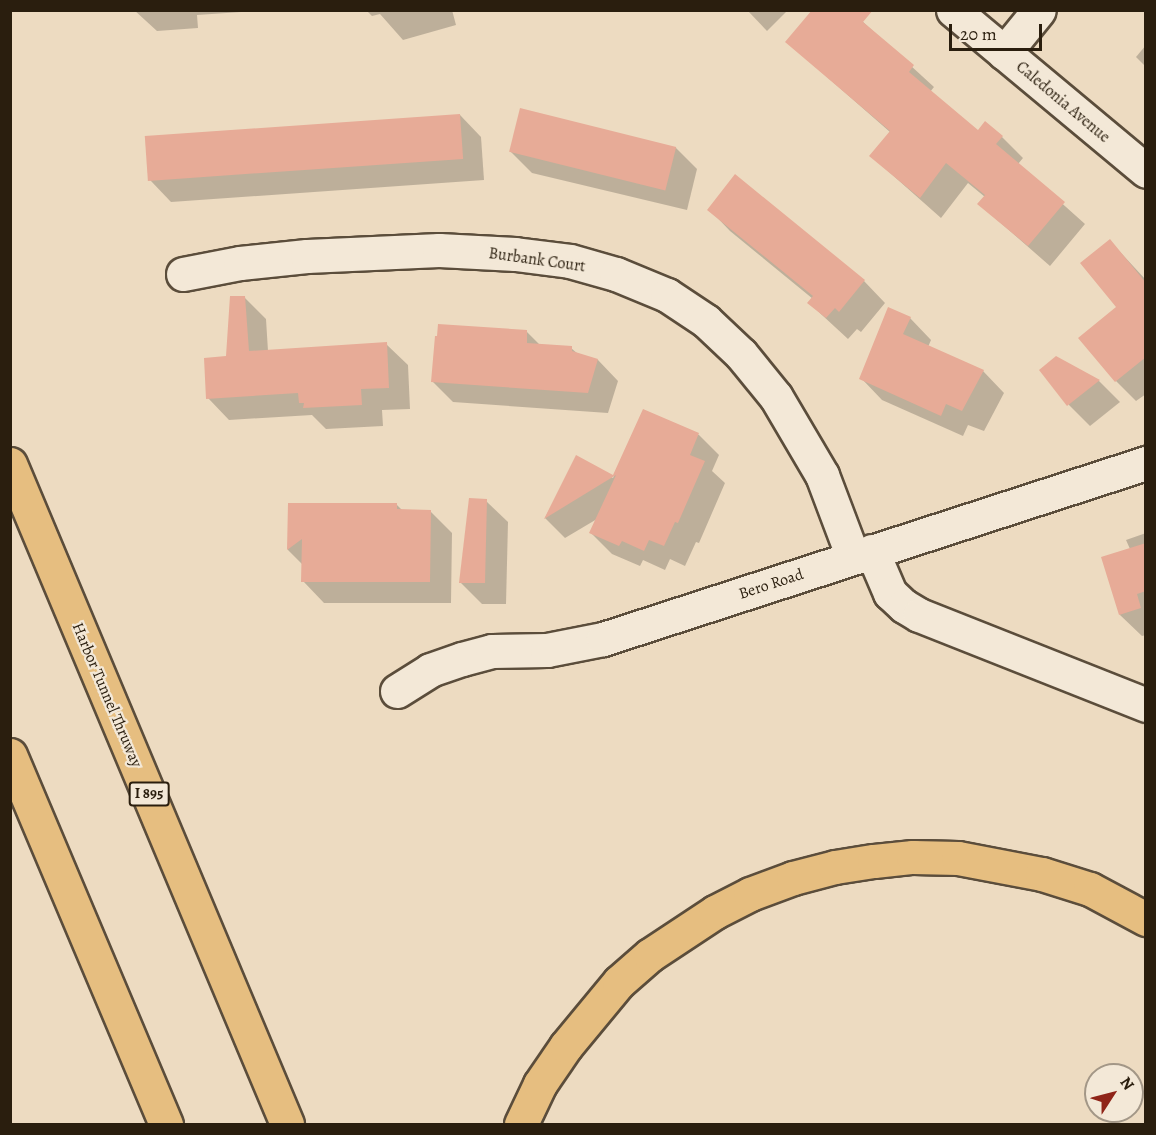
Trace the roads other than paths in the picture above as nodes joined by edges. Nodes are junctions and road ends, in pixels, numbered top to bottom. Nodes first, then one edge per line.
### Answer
1 (953, 10) edge
2 (1039, 10) edge
3 (1004, 53) junction
4 (1146, 171) edge
5 (183, 274) dead end
6 (1146, 463) edge
7 (10, 464) edge
8 (862, 554) junction
9 (397, 691) dead end
10 (1146, 705) edge
11 (10, 755) edge
12 (1146, 919) edge
13 (166, 1125) edge
14 (287, 1125) edge
15 (521, 1125) edge

1 - 3 street, Caledonia Avenue
2 - 3 street
3 - 4 street, Caledonia Avenue
5 - 8 street, Burbank Court
6 - 8 street, Bero Road
7 - 14 highway, Harbor Tunnel Thruway / I 895
8 - 9 street, Bero Road
8 - 10 street, Burbank Court
11 - 13 highway
12 - 15 highway

